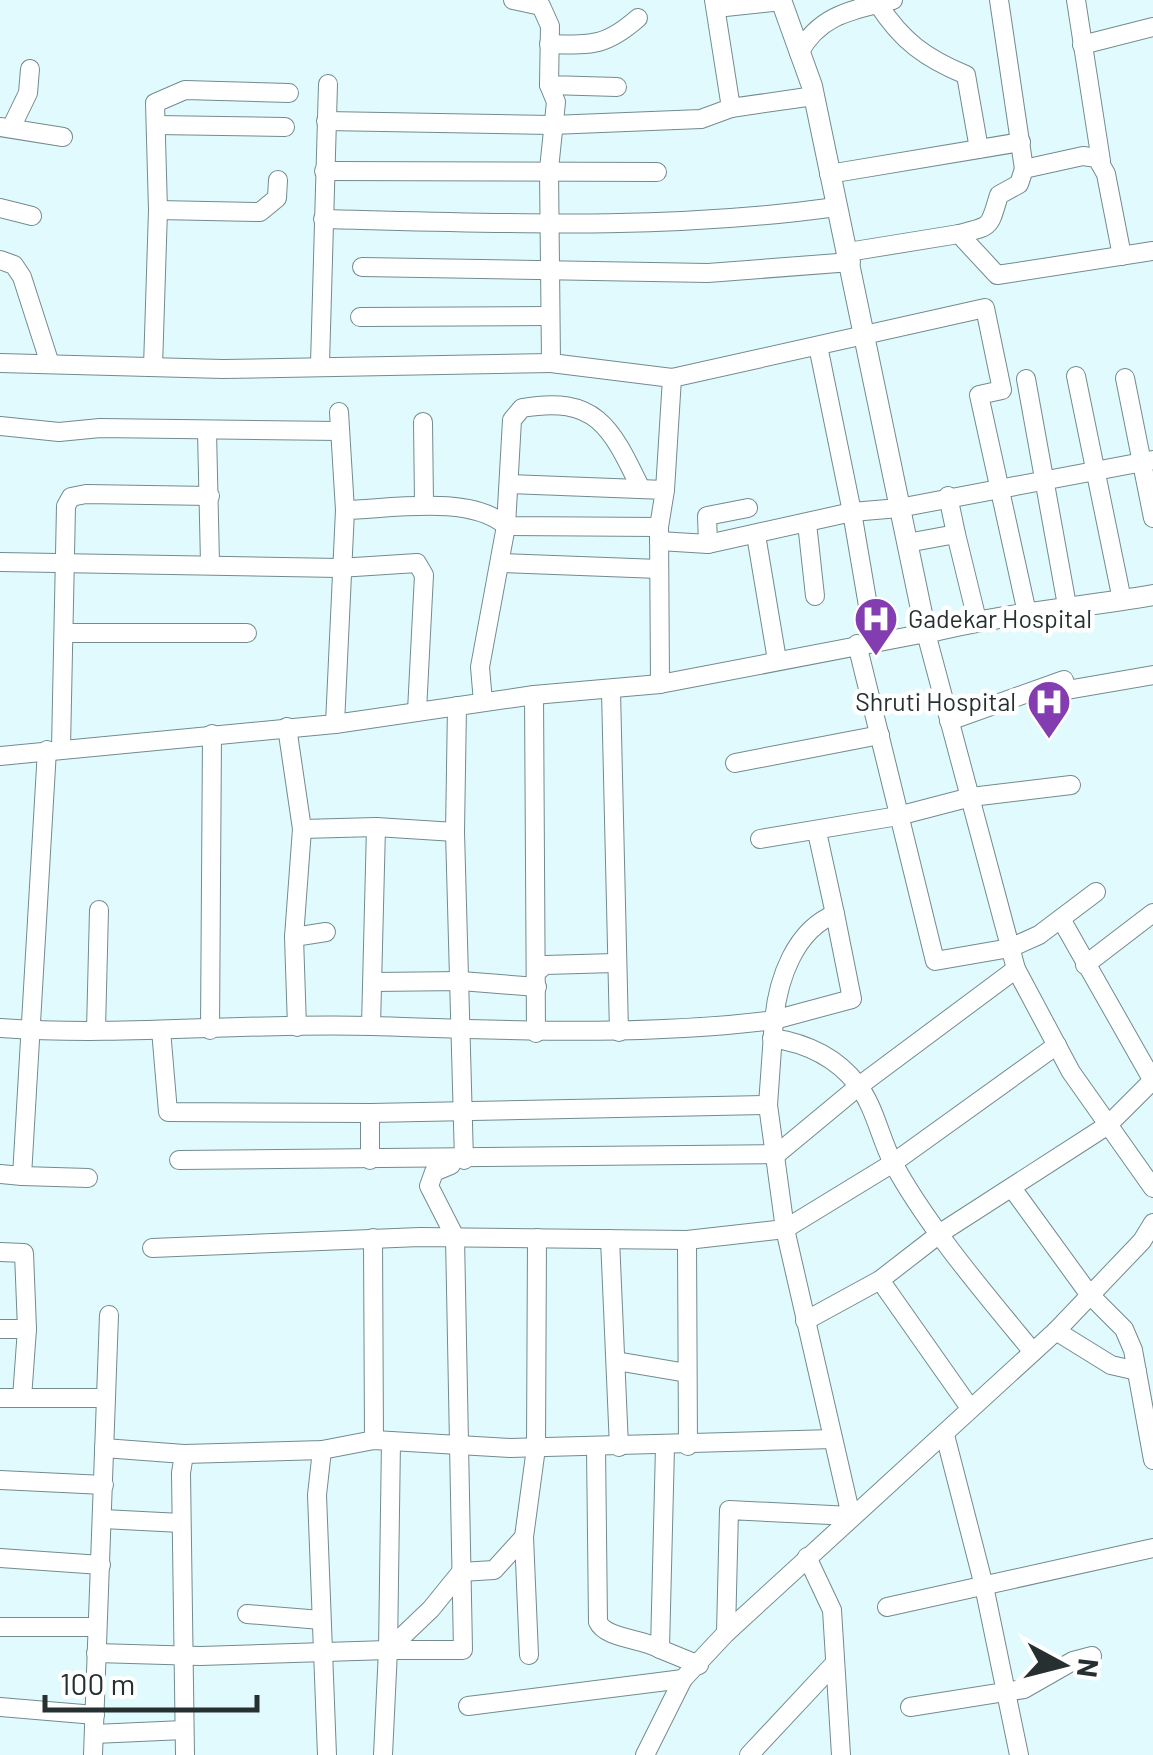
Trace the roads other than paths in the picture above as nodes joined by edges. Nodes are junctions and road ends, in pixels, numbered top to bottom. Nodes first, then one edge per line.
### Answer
1 (513, 0) edge
2 (999, 0) edge
3 (1076, 0) edge
4 (781, 1) edge
5 (886, 2) edge
6 (715, 4) edge
7 (547, 5) edge
8 (638, 18) dead end
9 (1153, 26) edge
10 (548, 44) junction
11 (1082, 46) junction
12 (798, 53) junction
13 (30, 70) dead end
14 (328, 84) dead end
15 (549, 85) junction
16 (617, 87) dead end
17 (289, 93) dead end
18 (814, 96) junction
19 (731, 108) junction
20 (326, 121) junction
21 (156, 125) junction
22 (552, 125) junction
23 (6, 126) edge
24 (285, 127) dead end
25 (63, 137) dead end
26 (1020, 142) junction
27 (980, 149) junction
28 (1101, 162) junction
29 (549, 168) junction
30 (1024, 169) junction
31 (324, 171) junction
32 (658, 172) dead end
33 (829, 174) junction
34 (278, 180) dead end
35 (836, 207) junction
36 (0, 208) edge
37 (158, 210) junction
38 (32, 216) dead end
39 (322, 219) junction
40 (550, 224) junction
41 (959, 234) junction
42 (1153, 251) edge
43 (1122, 256) junction
44 (850, 257) junction
45 (0, 260) edge
46 (362, 267) dead end
47 (550, 270) junction
48 (550, 316) junction
49 (360, 317) dead end
50 (866, 331) junction
51 (818, 346) junction
52 (0, 363) edge
53 (551, 363) junction
54 (50, 364) junction
55 (320, 364) junction
56 (153, 367) junction
57 (1076, 376) dead end
58 (672, 378) junction
59 (1124, 378) dead end
60 (1026, 379) dead end
61 (423, 422) dead end
62 (0, 426) edge
63 (207, 431) junction
64 (1147, 462) edge
65 (1094, 472) junction
66 (1044, 478) junction
67 (509, 484) junction
68 (640, 487) junction
69 (997, 487) junction
70 (665, 490) junction
71 (210, 496) junction
72 (948, 496) junction
73 (424, 503) junction
74 (748, 508) dead end
75 (899, 508) junction
76 (345, 510) junction
77 (852, 512) junction
78 (1153, 518) edge
79 (807, 523) junction
80 (506, 526) junction
81 (659, 534) junction
82 (956, 534) junction
83 (756, 535) junction
84 (708, 544) junction
85 (907, 544) junction
86 (0, 562) edge
87 (210, 563) junction
88 (66, 564) junction
89 (501, 564) junction
90 (340, 568) junction
91 (659, 568) junction
92 (1153, 595) edge
93 (815, 596) dead end
94 (1122, 600) junction
95 (1068, 611) junction
96 (1026, 613) junction
97 (977, 620) junction
98 (64, 633) junction
99 (247, 633) dead end
100 (926, 633) junction
101 (865, 643) junction
102 (776, 660) junction
103 (1153, 675) edge
104 (660, 684) junction
105 (612, 691) junction
106 (534, 695) junction
107 (482, 702) junction
108 (457, 706) junction
109 (417, 711) junction
110 (949, 721) junction
111 (335, 724) junction
112 (287, 726) junction
113 (212, 734) junction
114 (880, 735) junction
115 (54, 749) junction
116 (0, 756) edge
117 (735, 763) dead end
118 (1071, 786) dead end
119 (971, 797) junction
120 (898, 816) junction
121 (376, 826) junction
122 (302, 829) junction
123 (455, 832) junction
124 (817, 832) junction
125 (760, 839) dead end
126 (1096, 892) dead end
127 (99, 910) dead end
128 (1153, 913) edge
129 (835, 914) junction
130 (1061, 919) junction
131 (326, 932) dead end
132 (294, 938) junction
133 (1010, 948) junction
134 (615, 964) junction
135 (1085, 965) junction
136 (1016, 969) junction
137 (538, 979) junction
138 (460, 981) junction
139 (373, 982) junction
140 (371, 1026) junction
141 (0, 1028) edge
142 (297, 1028) junction
143 (462, 1028) junction
144 (773, 1029) junction
145 (33, 1030) junction
146 (96, 1030) junction
147 (161, 1030) junction
148 (210, 1030) junction
149 (618, 1032) junction
150 (536, 1033) junction
151 (1057, 1045) junction
152 (1153, 1081) edge
153 (859, 1086) junction
154 (768, 1105) junction
155 (462, 1111) junction
156 (370, 1112) junction
157 (1108, 1125) junction
158 (778, 1154) junction
159 (180, 1160) dead end
160 (370, 1160) junction
161 (464, 1160) junction
162 (893, 1163) junction
163 (0, 1174) edge
164 (22, 1176) junction
165 (88, 1178) dead end
166 (1012, 1188) junction
167 (1153, 1188) edge
168 (1153, 1223) edge
169 (785, 1229) junction
170 (942, 1232) junction
171 (455, 1237) junction
172 (373, 1238) junction
173 (536, 1238) junction
174 (610, 1239) junction
175 (687, 1240) junction
176 (152, 1248) dead end
177 (0, 1252) edge
178 (880, 1280) junction
179 (1090, 1294) junction
180 (109, 1315) dead end
181 (805, 1321) junction
182 (27, 1329) junction
183 (0, 1330) edge
184 (1056, 1331) junction
185 (1034, 1352) junction
186 (616, 1361) junction
187 (1137, 1371) junction
188 (687, 1373) junction
189 (0, 1398) edge
190 (22, 1398) junction
191 (105, 1398) junction
192 (970, 1408) junction
193 (945, 1435) junction
194 (833, 1439) junction
195 (382, 1440) junction
196 (458, 1445) junction
197 (688, 1446) junction
198 (596, 1447) junction
199 (665, 1447) junction
200 (104, 1448) junction
201 (536, 1448) junction
202 (619, 1448) junction
203 (322, 1450) junction
204 (184, 1454) junction
205 (1153, 1460) edge
206 (0, 1480) edge
207 (104, 1485) junction
208 (851, 1516) junction
209 (103, 1518) junction
210 (181, 1523) junction
211 (524, 1536) junction
212 (1153, 1548) edge
213 (807, 1557) junction
214 (0, 1558) edge
215 (101, 1565) junction
216 (494, 1570) junction
217 (461, 1572) junction
218 (528, 1585) junction
219 (984, 1586) junction
220 (887, 1607) dead end
221 (247, 1614) dead end
222 (321, 1620) junction
223 (0, 1627) edge
224 (96, 1627) junction
225 (726, 1633) junction
226 (660, 1649) junction
227 (388, 1650) junction
228 (322, 1652) junction
229 (96, 1653) junction
230 (182, 1655) junction
231 (529, 1655) dead end
232 (1092, 1656) dead end
233 (835, 1663) junction
234 (698, 1665) junction
235 (684, 1679) junction
236 (1009, 1692) junction
237 (468, 1706) dead end
238 (0, 1707) edge
239 (910, 1707) dead end
240 (94, 1724) junction
241 (184, 1730) junction
242 (94, 1755) edge
243 (185, 1755) edge
244 (327, 1755) edge
245 (382, 1755) edge
246 (646, 1755) edge
247 (749, 1755) edge
248 (841, 1755) edge
249 (1019, 1755) edge

1 - 7 street
2 - 26 street
3 - 11 street
4 - 6 street
4 - 12 street
5 - 12 street
5 - 27 street
6 - 19 street
7 - 10 street
8 - 10 street
9 - 11 street
10 - 15 street
11 - 28 street
12 - 18 street
13 - 23 street
14 - 20 street
15 - 16 street
15 - 22 street
17 - 21 street
18 - 19 street
18 - 33 street
19 - 22 street
20 - 22 street
20 - 31 street
21 - 24 street
21 - 37 street
22 - 29 street
23 - 25 street
26 - 27 street
26 - 30 street
27 - 33 street
28 - 30 street
28 - 43 street
29 - 31 street
29 - 32 street
29 - 40 street
30 - 41 street
31 - 39 street
33 - 35 street
34 - 37 street
35 - 40 street
35 - 44 street
36 - 38 street
37 - 56 street
39 - 40 street
39 - 55 street
40 - 47 street
41 - 43 street
41 - 44 street
42 - 43 street
44 - 47 street
44 - 50 street
45 - 54 street
46 - 47 street
47 - 48 street
48 - 49 street
48 - 53 street
50 - 51 street
50 - 69 street
50 - 75 street
51 - 58 street
51 - 77 street
52 - 54 street
53 - 55 street
53 - 58 street
54 - 56 street
55 - 56 street
57 - 65 street
58 - 70 street
59 - 64 street
60 - 66 street
61 - 73 street
62 - 63 street
63 - 71 street
63 - 76 street
64 - 65 street
64 - 78 street
65 - 66 street
65 - 94 street
66 - 69 street
66 - 95 street
67 - 68 street
67 - 68 street
67 - 80 street
68 - 70 street
69 - 72 street
69 - 96 street
70 - 81 street
71 - 87 street
71 - 88 street
72 - 75 street
72 - 82 street
73 - 76 street
73 - 80 street
74 - 84 street
75 - 77 street
75 - 85 street
76 - 90 street
77 - 79 street
77 - 101 street
79 - 83 street
79 - 93 street
80 - 81 street
80 - 89 street
81 - 84 street
81 - 91 street
82 - 85 street
82 - 97 street
83 - 84 street
83 - 102 street
85 - 100 street
86 - 88 street
87 - 88 street
87 - 90 street
88 - 98 street
89 - 91 street
89 - 107 street
90 - 109 street
90 - 111 street
91 - 104 street
92 - 94 street
94 - 95 street
95 - 96 street
96 - 97 street
97 - 100 street
98 - 99 street
98 - 115 street
100 - 101 street
100 - 110 street
101 - 102 street
101 - 114 street
102 - 104 street
103 - 110 street
104 - 105 street
105 - 106 street
105 - 134 street
106 - 107 street
106 - 137 street
107 - 108 street
108 - 109 street
108 - 123 street
109 - 111 street
110 - 119 street
111 - 112 street
112 - 113 street
112 - 122 street
113 - 115 street
113 - 148 street
114 - 117 street
114 - 120 street
115 - 116 street
115 - 145 street
118 - 119 street
119 - 120 street
119 - 133 street
120 - 124 street
120 - 133 street
121 - 122 street
121 - 123 street
121 - 139 street
122 - 132 street
123 - 138 street
124 - 125 street
124 - 129 street
126 - 130 street
127 - 146 street
128 - 135 street
129 - 144 street
129 - 144 street
130 - 133 street
130 - 135 street
131 - 132 street
132 - 142 street
133 - 136 street
134 - 137 street
134 - 149 street
135 - 152 street
136 - 151 street
136 - 153 street
137 - 138 street
137 - 150 street
138 - 139 street
138 - 143 street
139 - 140 street
140 - 142 street
140 - 143 street
141 - 145 street
142 - 148 street
143 - 150 street
143 - 155 street
144 - 149 street
144 - 153 street
144 - 154 street
145 - 146 street
145 - 164 street
146 - 147 street
147 - 148 street
147 - 156 street
149 - 150 street
151 - 157 street
151 - 162 street
152 - 157 street
153 - 158 street
153 - 162 street
154 - 155 street
154 - 158 street
155 - 156 street
155 - 161 street
156 - 160 street
157 - 166 street
157 - 167 street
158 - 161 street
158 - 169 street
159 - 160 street
160 - 161 street
161 - 171 street
162 - 169 street
162 - 170 street
163 - 164 street
164 - 165 street
166 - 170 street
166 - 179 street
168 - 179 street
169 - 175 street
169 - 181 street
170 - 178 street
170 - 185 street
171 - 172 street
171 - 173 street
171 - 196 street
172 - 176 street
172 - 195 street
173 - 174 street
173 - 201 street
174 - 175 street
174 - 186 street
175 - 188 street
177 - 182 street
178 - 181 street
178 - 192 street
179 - 184 street
179 - 187 street
180 - 191 street
181 - 194 street
182 - 183 street
182 - 190 street
184 - 185 street
184 - 187 street
185 - 192 street
186 - 188 street
186 - 202 street
187 - 205 street
188 - 197 street
189 - 190 street
190 - 191 street
191 - 200 street
192 - 193 street
193 - 208 street
193 - 219 street
194 - 197 street
194 - 208 street
195 - 196 street
195 - 203 street
195 - 227 street
196 - 201 street
196 - 217 street
197 - 199 street
198 - 201 street
198 - 202 street
198 - 226 street
199 - 202 street
199 - 226 street
200 - 204 street
200 - 207 street
201 - 211 street
203 - 204 street
203 - 222 street
204 - 210 street
206 - 207 street
207 - 209 street
208 - 213 street
208 - 225 street
209 - 210 street
209 - 215 street
210 - 230 street
211 - 216 street
211 - 218 street
212 - 219 street
213 - 225 street
213 - 233 street
214 - 215 street
215 - 224 street
216 - 217 street
216 - 218 street
217 - 227 street
217 - 227 street
218 - 231 street
219 - 220 street
219 - 236 street
221 - 222 street
222 - 228 street
223 - 224 street
224 - 229 street
225 - 234 street
226 - 234 street
227 - 228 street
227 - 245 street
228 - 230 street
228 - 244 street
229 - 230 street
229 - 240 street
230 - 241 street
232 - 236 street
233 - 247 street
233 - 248 street
234 - 235 street
235 - 237 street
235 - 246 street
236 - 239 street
236 - 249 street
238 - 240 street
240 - 241 street
240 - 242 street
241 - 243 street

